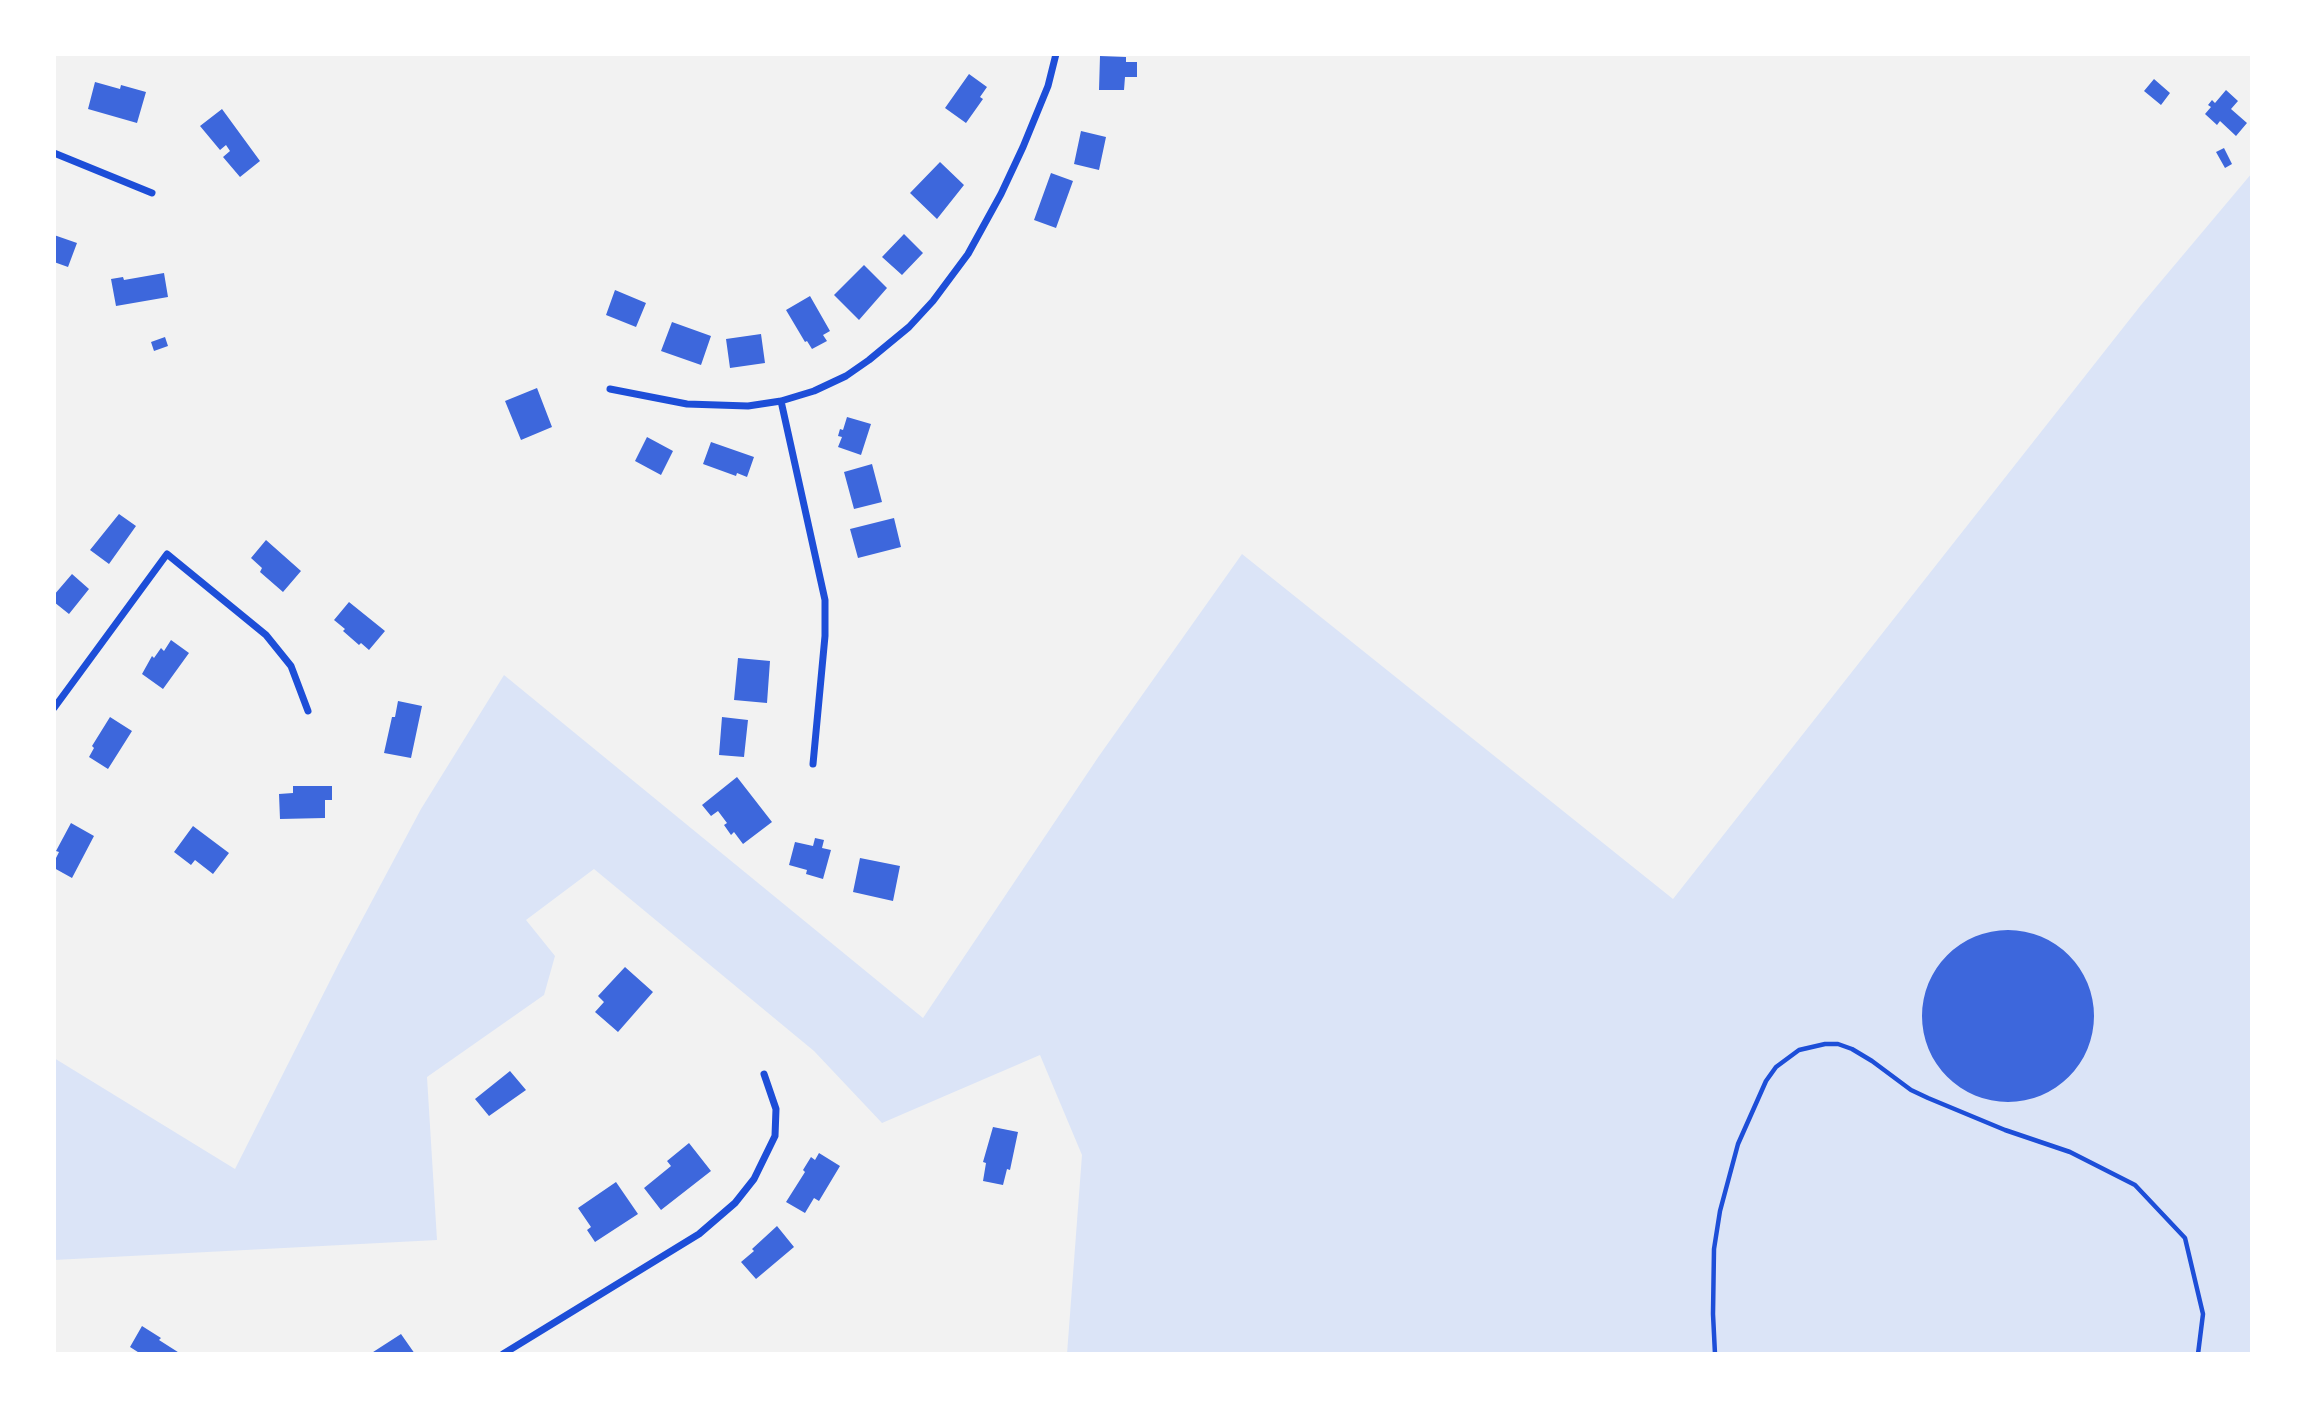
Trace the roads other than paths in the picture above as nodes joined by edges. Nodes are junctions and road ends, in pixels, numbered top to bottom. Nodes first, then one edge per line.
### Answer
1 (1056, 54) edge
2 (54, 153) edge
3 (152, 193) dead end
4 (610, 389) dead end
5 (780, 401) junction
6 (54, 708) edge
7 (308, 711) dead end
8 (813, 764) dead end
9 (764, 1074) dead end
10 (503, 1354) edge
11 (1714, 1354) edge
12 (2198, 1354) edge

1 - 5 street
2 - 3 street
4 - 5 street
5 - 8 street
6 - 7 street
9 - 10 street
11 - 12 lane

